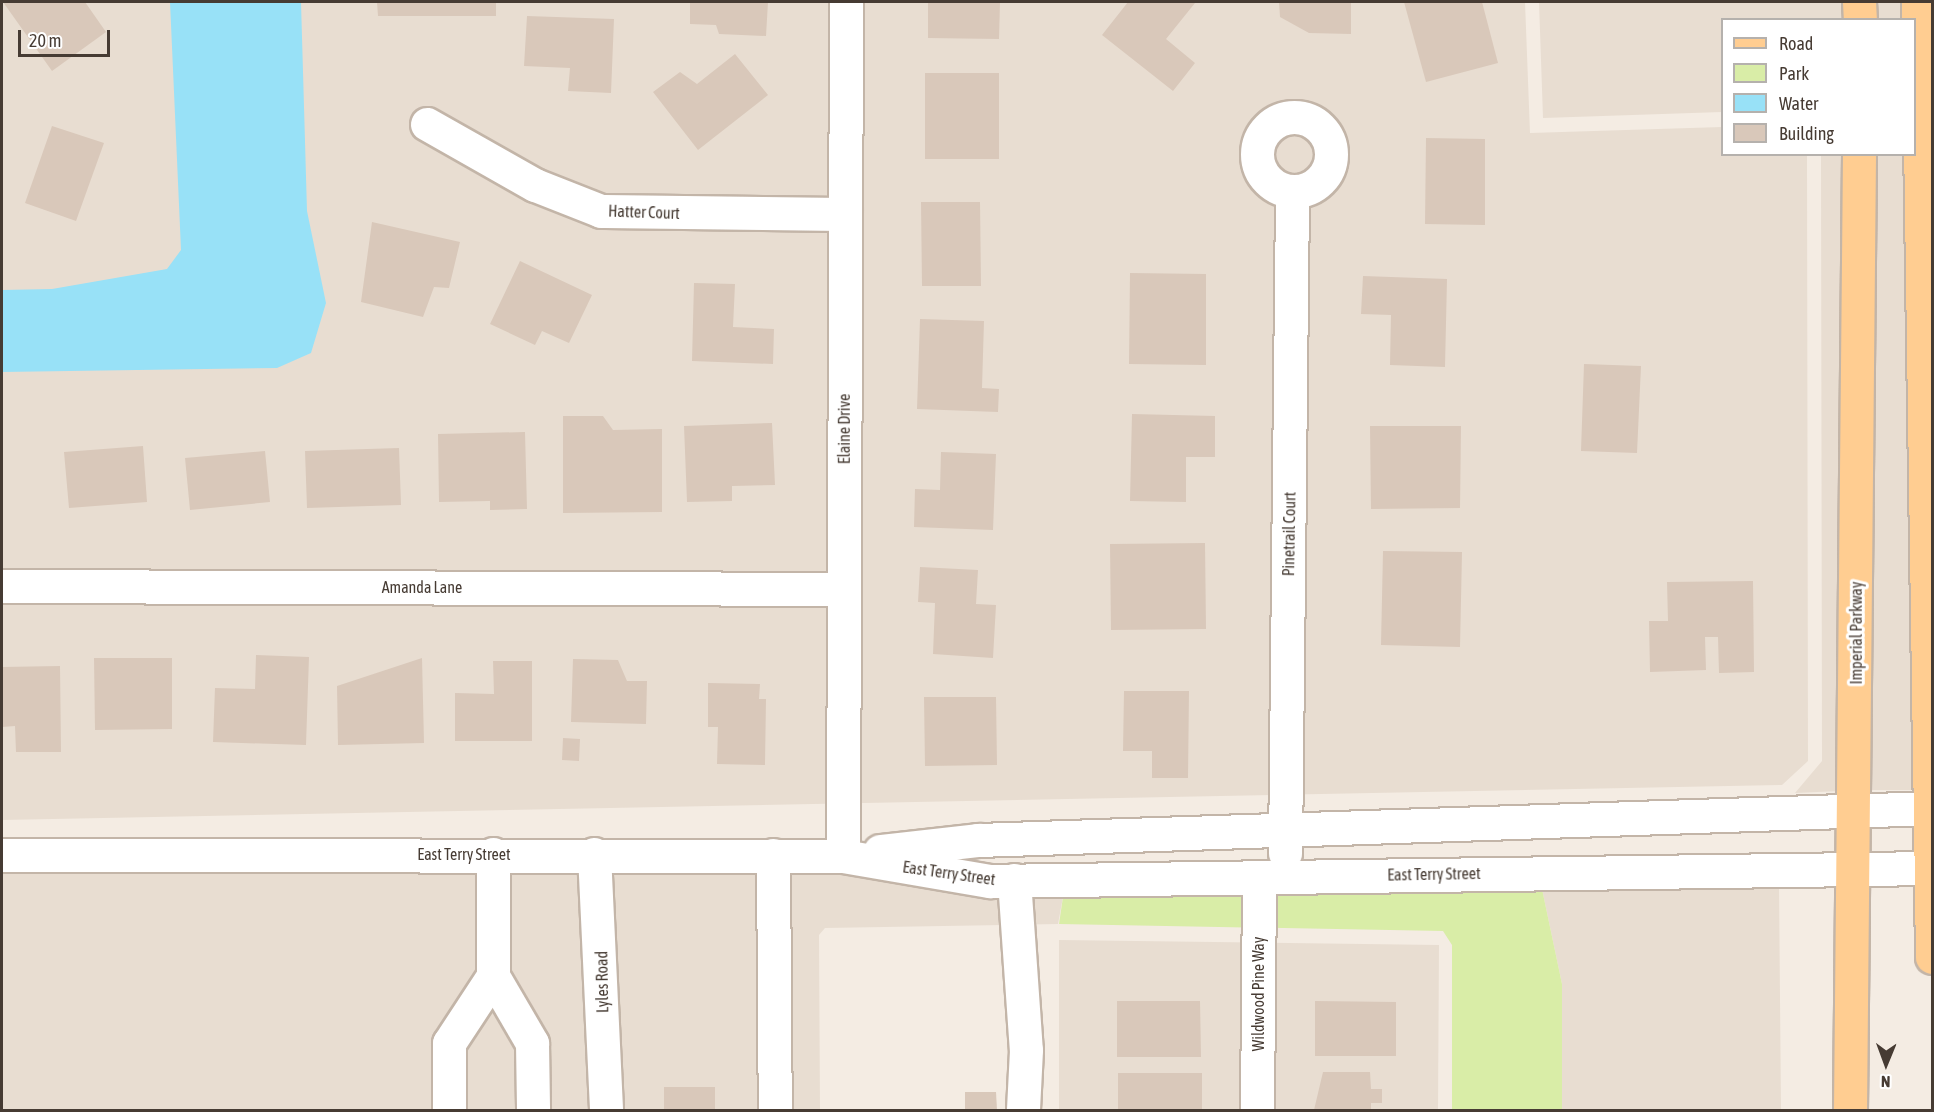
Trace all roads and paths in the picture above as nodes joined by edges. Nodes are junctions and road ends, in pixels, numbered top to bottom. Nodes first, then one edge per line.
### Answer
1 (846, 2) edge
2 (1860, 2) edge
3 (1918, 2) edge
4 (1860, 18) edge
5 (428, 124) dead end
6 (1859, 156) edge
7 (1292, 192) dead end
8 (845, 214) junction
9 (2, 586) edge
10 (843, 589) junction
11 (1855, 808) junction
12 (1932, 808) edge
13 (1286, 831) junction
14 (493, 854) junction
15 (594, 854) junction
16 (2, 855) edge
17 (773, 855) junction
18 (843, 856) junction
19 (1855, 867) junction
20 (1932, 868) edge
21 (1272, 877) junction
22 (1014, 880) junction
23 (1932, 957) edge
24 (493, 976) junction
25 (449, 1110) edge
26 (533, 1110) edge
27 (606, 1110) edge
28 (775, 1110) edge
29 (1023, 1110) edge
30 (1257, 1110) edge
31 (1850, 1110) edge

1 - 8 street, Elaine Drive
2 - 4 main road
3 - 12 main road
5 - 8 street, Hatter Court
6 - 11 main road, Imperial Parkway
7 - 13 street, Pinetrail Court
8 - 10 street, Elaine Drive
9 - 10 street, Amanda Lane
10 - 18 street, Elaine Drive
11 - 12 street
11 - 13 street
11 - 19 main road, Imperial Parkway
12 - 20 main road
13 - 18 street
13 - 21 street, Pinetrail Court
14 - 15 street, East Terry Street
14 - 16 street, East Terry Street
14 - 24 street
15 - 17 street, East Terry Street
15 - 27 street, Lyles Road
17 - 18 street, East Terry Street
17 - 28 street
18 - 22 street, East Terry Street
19 - 20 street, East Terry Street
19 - 21 street, East Terry Street
19 - 31 main road, Imperial Parkway
20 - 23 main road
21 - 22 street, East Terry Street
21 - 30 street, Wildwood Pine Way
22 - 29 street
24 - 25 street
24 - 26 street

